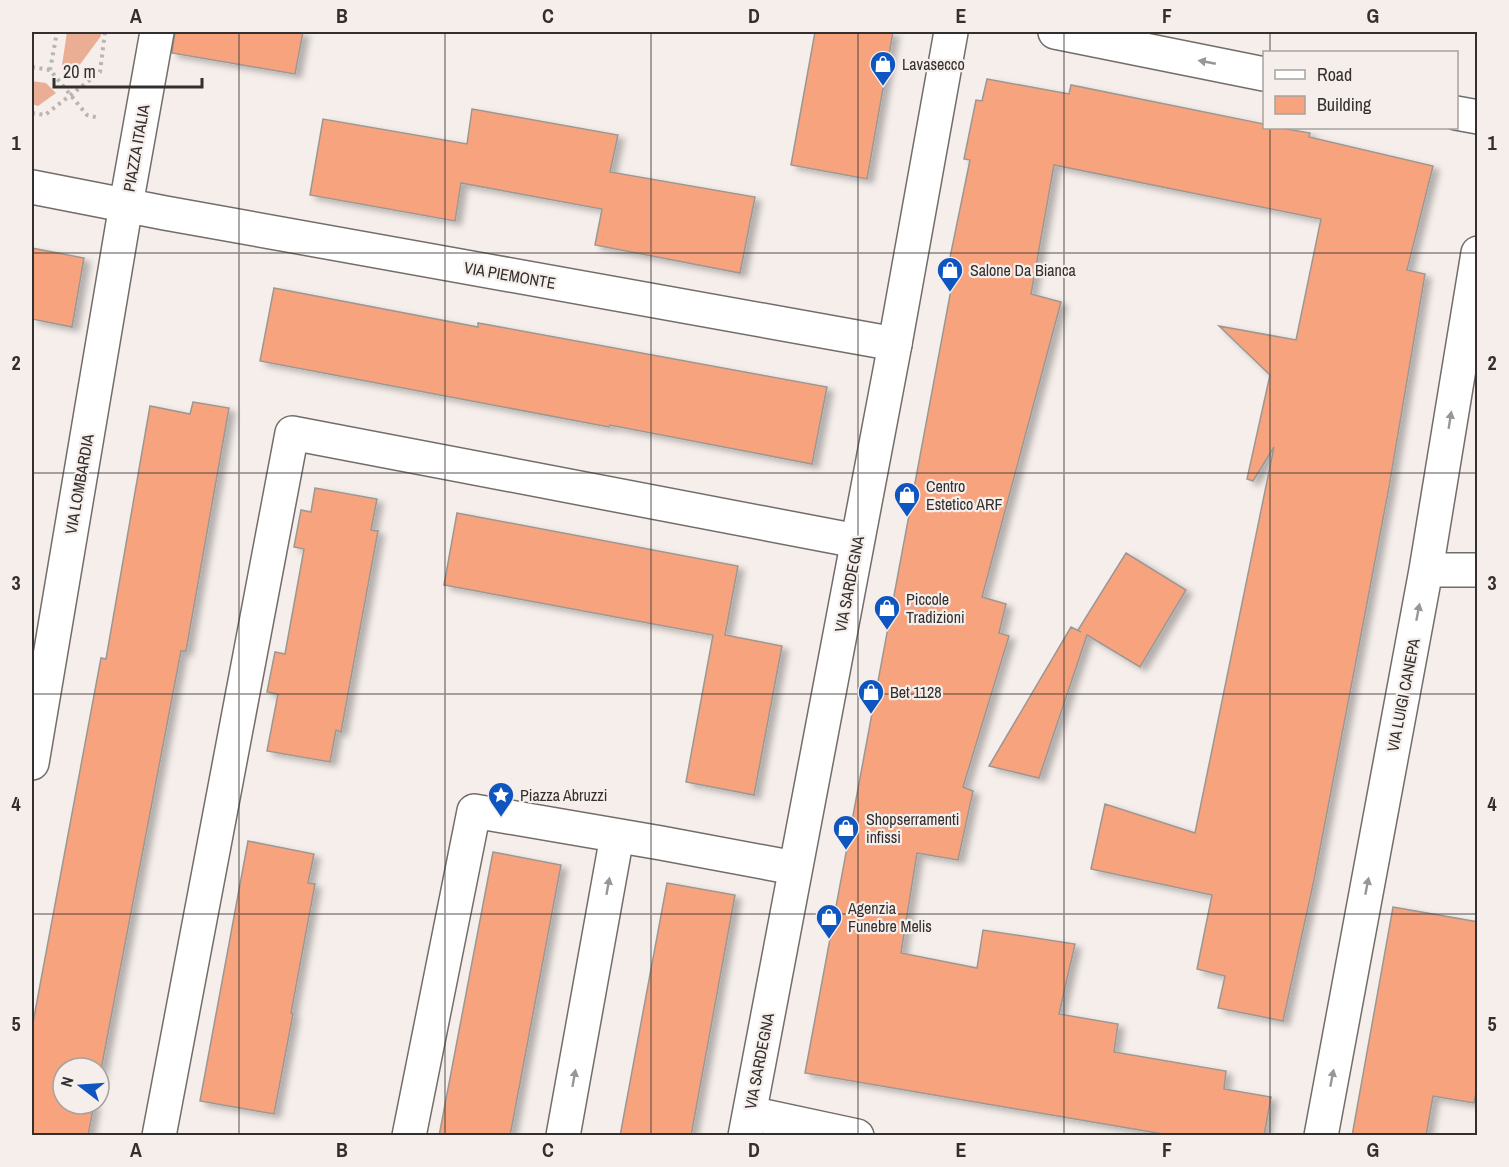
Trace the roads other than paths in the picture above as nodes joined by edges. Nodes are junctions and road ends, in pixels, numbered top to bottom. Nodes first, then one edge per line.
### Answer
1 (157, 32) edge
2 (951, 32) edge
3 (1055, 32) edge
4 (1263, 74) edge
5 (1458, 113) edge
6 (1478, 117) edge
7 (32, 187) edge
8 (126, 206) junction
9 (1478, 252) edge
10 (895, 344) junction
11 (857, 541) junction
12 (1426, 570) junction
13 (1478, 570) edge
14 (32, 763) edge
15 (616, 836) junction
16 (795, 868) junction
17 (747, 1124) edge
18 (159, 1136) edge
19 (409, 1136) edge
20 (563, 1136) edge
21 (857, 1136) edge
22 (1321, 1136) edge

1 - 8 street, PIAZZA ITALIA
2 - 10 street, VIA SARDEGNA
4 -> 3 street
5 - 6 street
7 - 8 street, PIAZZA ITALIA
8 - 10 street, VIA PIEMONTE
8 - 14 street, VIA LOMBARDIA
12 -> 9 street, VIA LUIGI CANEPA
10 - 11 street, VIA SARDEGNA
11 - 16 street, VIA SARDEGNA
11 - 18 street
12 - 13 street
22 -> 12 street, VIA LUIGI CANEPA
15 - 16 street
15 - 19 street
20 -> 15 street
16 - 17 street, VIA SARDEGNA
17 - 21 street

